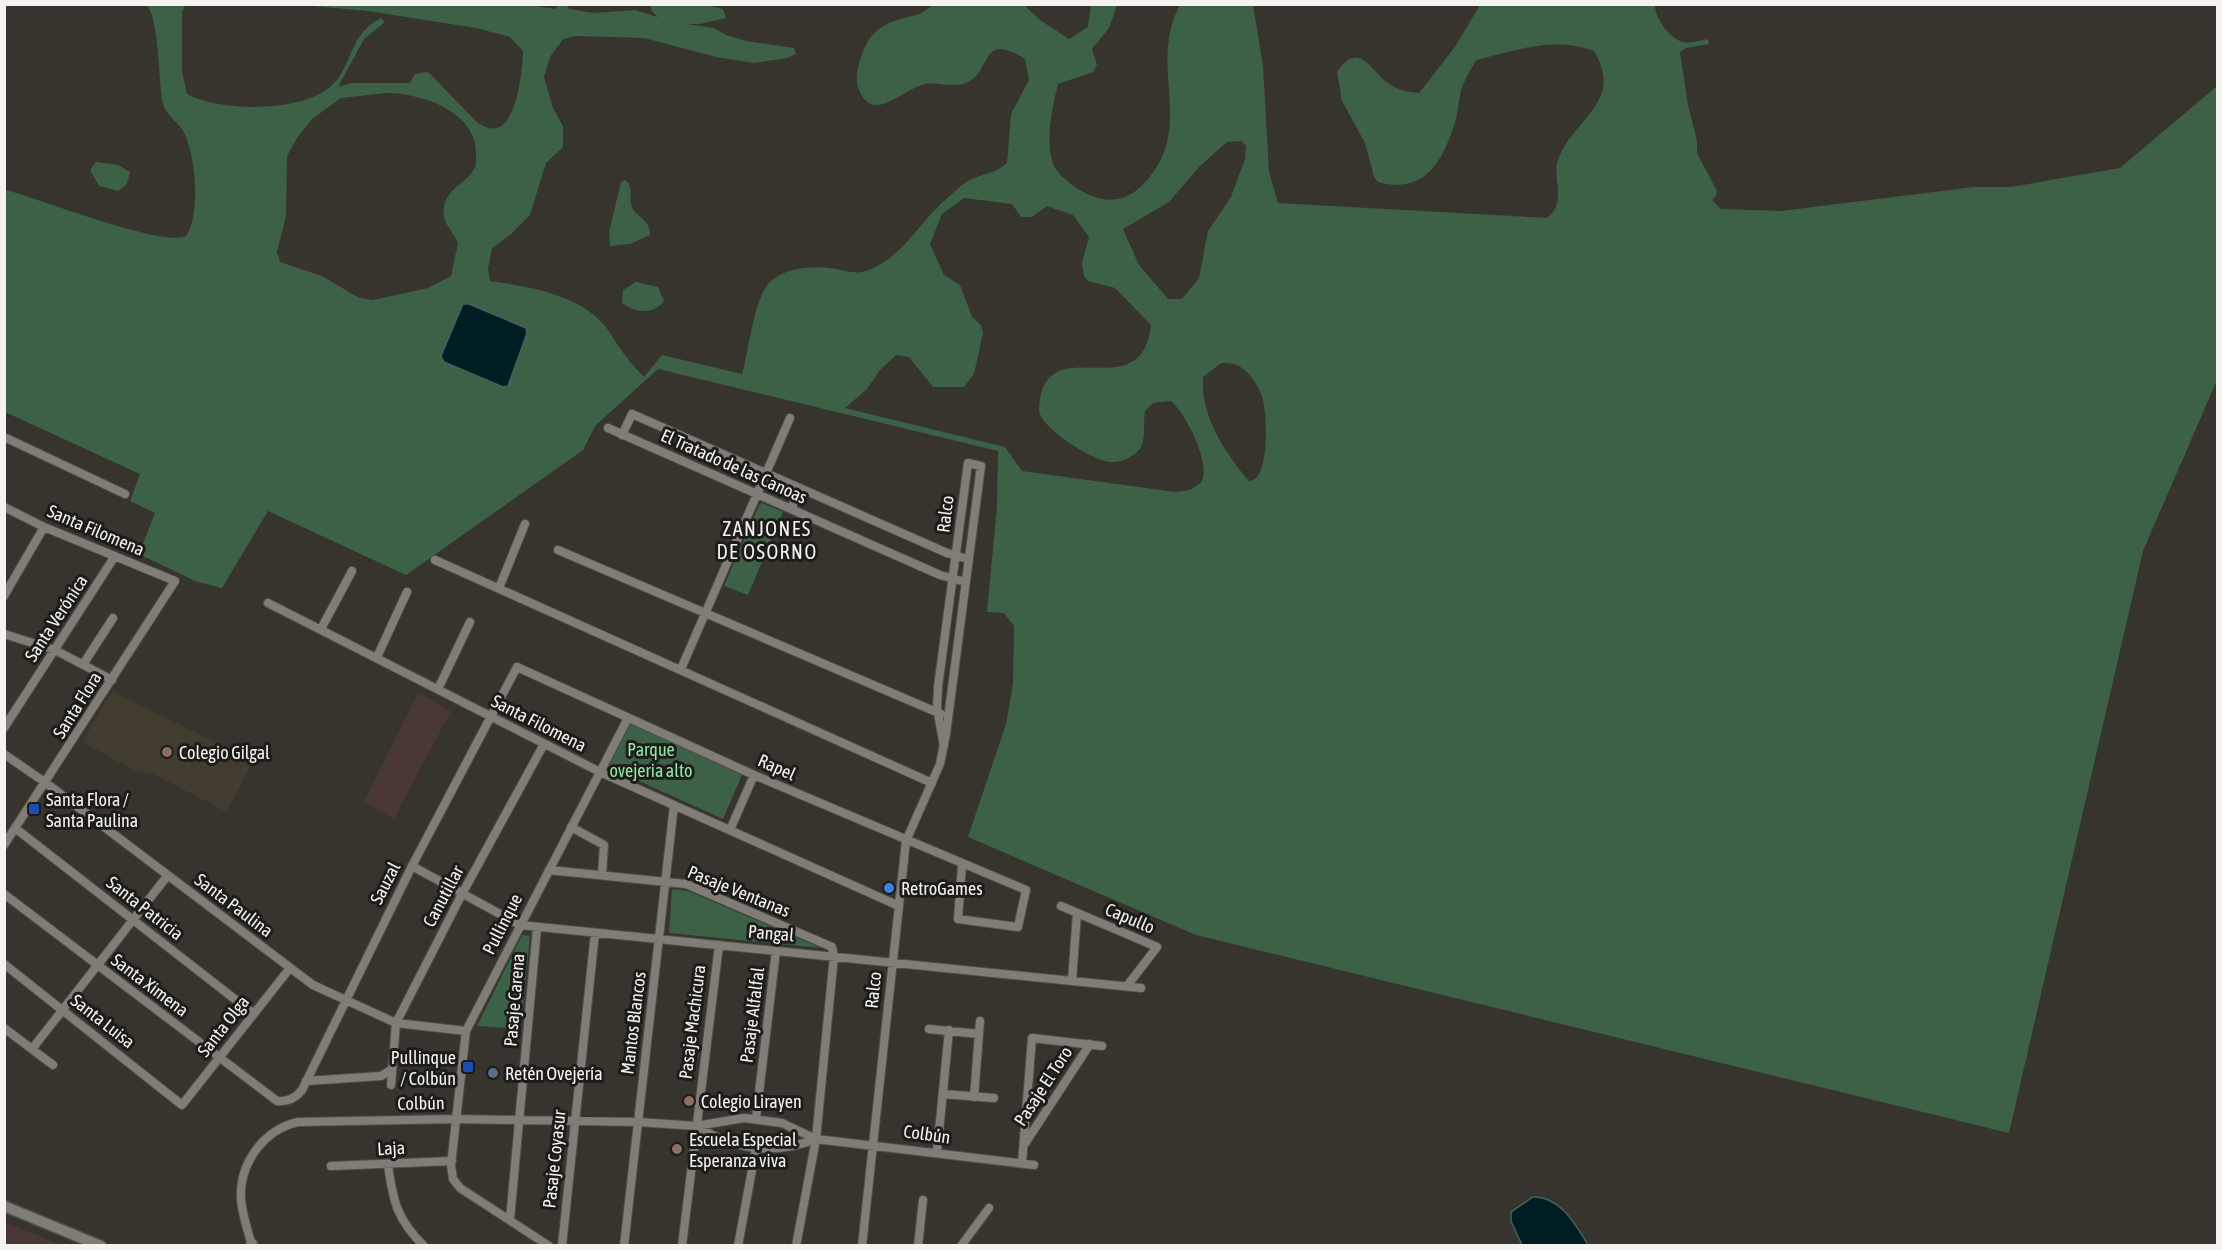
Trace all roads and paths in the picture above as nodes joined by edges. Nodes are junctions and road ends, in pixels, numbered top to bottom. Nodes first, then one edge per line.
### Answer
1 (790, 418) dead end
2 (608, 428) dead end
3 (622, 435) junction
4 (4, 437) edge
5 (766, 473) junction
6 (800, 488) junction
7 (125, 494) dead end
8 (757, 494) junction
9 (4, 507) edge
10 (791, 509) junction
11 (525, 524) dead end
12 (44, 527) junction
13 (558, 550) dead end
14 (115, 556) junction
15 (956, 556) junction
16 (968, 559) junction
17 (435, 560) dead end
18 (352, 571) dead end
19 (952, 579) junction
20 (175, 581) joint
21 (966, 582) junction
22 (499, 588) junction
23 (407, 592) dead end
24 (4, 596) edge
25 (268, 603) dead end
26 (705, 615) junction
27 (113, 618) dead end
28 (470, 621) dead end
29 (321, 629) junction
30 (4, 634) edge
31 (55, 650) junction
32 (377, 657) junction
33 (84, 663) junction
34 (517, 667) joint
35 (681, 669) junction
36 (112, 680) junction
37 (438, 689) junction
38 (937, 713) junction
39 (490, 716) junction
40 (948, 716) junction
41 (628, 718) junction
42 (4, 728) edge
43 (544, 744) junction
44 (944, 746) junction
45 (4, 754) edge
46 (600, 772) junction
47 (754, 775) junction
48 (46, 783) junction
49 (932, 783) junction
50 (675, 805) junction
51 (571, 827) junction
52 (15, 828) junction
53 (730, 830) junction
54 (906, 841) junction
55 (4, 845) edge
56 (412, 866) junction
57 (962, 866) junction
58 (549, 870) junction
59 (602, 875) junction
60 (168, 876) junction
61 (666, 881) junction
62 (4, 894) edge
63 (462, 894) junction
64 (899, 906) junction
65 (1061, 906) dead end
66 (1077, 913) junction
67 (132, 919) junction
68 (520, 925) junction
69 (537, 928) junction
70 (595, 933) junction
71 (659, 939) junction
72 (718, 945) junction
73 (776, 951) junction
74 (834, 956) junction
75 (893, 961) junction
76 (4, 964) edge
77 (97, 965) junction
78 (290, 968) junction
79 (1072, 981) junction
80 (1127, 987) junction
81 (1141, 988) dead end
82 (345, 999) junction
83 (62, 1010) junction
84 (254, 1014) junction
85 (980, 1021) dead end
86 (396, 1023) junction
87 (4, 1028) edge
88 (929, 1029) dead end
89 (949, 1030) junction
90 (466, 1031) junction
91 (979, 1034) junction
92 (1090, 1044) junction
93 (1102, 1046) dead end
94 (32, 1049) junction
95 (219, 1058) junction
96 (53, 1065) dead end
97 (391, 1070) junction
98 (306, 1081) junction
99 (391, 1085) dead end
100 (943, 1094) junction
101 (974, 1097) junction
102 (994, 1098) dead end
103 (277, 1101) joint
104 (182, 1105) joint
105 (756, 1118) junction
106 (456, 1119) junction
107 (520, 1120) junction
108 (575, 1121) junction
109 (638, 1122) junction
110 (696, 1126) junction
111 (816, 1138) junction
112 (873, 1144) junction
113 (1023, 1146) junction
114 (756, 1148) junction
115 (937, 1152) junction
116 (452, 1161) junction
117 (1022, 1163) junction
118 (387, 1165) junction
119 (331, 1166) dead end
120 (1034, 1166) dead end
121 (923, 1200) dead end
122 (4, 1206) edge
123 (989, 1208) dead end
124 (510, 1219) junction
125 (100, 1245) edge
126 (252, 1245) edge
127 (424, 1245) edge
128 (549, 1245) edge
129 (562, 1245) edge
130 (624, 1245) edge
131 (682, 1245) edge
132 (738, 1245) edge
133 (796, 1245) edge
134 (862, 1245) edge
135 (918, 1245) edge
136 (961, 1245) edge

1 - 5 street
2 - 3 street, El Tratado de las Canoas
3 - 5 street, El Tratado de las Canoas
3 - 8 street, El Tratado de las Canoas
4 - 7 street
5 - 6 street, El Tratado de las Canoas
5 - 8 street
6 - 10 street
6 - 15 street, El Tratado de las Canoas
8 - 10 street, El Tratado de las Canoas
8 - 26 street
9 - 12 street, Santa Filomena
10 - 19 street, El Tratado de las Canoas
11 - 22 street
12 - 14 street, Santa Filomena
12 - 24 street
13 - 26 street
14 - 20 street, Santa Filomena
14 - 31 street, Santa Verónica
15 - 16 street, El Tratado de las Canoas
15 - 16 street, Ralco
15 - 19 street, Ralco
16 - 21 street, Ralco
17 - 22 street
18 - 29 street
19 - 21 street, El Tratado de las Canoas
19 - 38 street, Ralco
20 - 36 street, Santa Flora
21 - 40 street, Ralco
22 - 35 street
23 - 32 street
25 - 29 street, Santa Filomena
26 - 35 street
26 - 38 street
27 - 33 street
28 - 37 street
29 - 32 street, Santa Filomena
30 - 31 street
31 - 33 street
31 - 42 street, Santa Verónica
32 - 37 street, Santa Filomena
33 - 36 street
34 - 39 street, Sauzal
34 - 41 street, Rapel
35 - 49 street
36 - 48 street, Santa Flora
37 - 39 street, Santa Filomena
38 - 40 street
38 - 44 street, Ralco
39 - 43 street, Santa Filomena
39 - 56 street, Sauzal
40 - 44 street, Ralco
41 - 46 street, Pullinque
41 - 47 street, Rapel
43 - 46 street, Santa Filomena
43 - 63 street, Canutillar
44 - 49 street, Ralco
45 - 48 street, Santa Paulina
46 - 50 street, Santa Filomena
46 - 51 street, Pullinque
47 - 53 street
47 - 54 street, Rapel
48 - 52 street, Santa Flora
48 - 60 street, Santa Paulina
49 - 54 street, Ralco
50 - 53 street, Santa Filomena
50 - 61 street, Mantos Blancos
51 - 58 street, Pullinque
51 - 59 street
52 - 55 street, Santa Flora
52 - 67 street, Santa Patricia
53 - 64 street, Santa Filomena
54 - 57 street, Rapel
54 - 64 street, Ralco
56 - 63 street, Pangal
56 - 82 street, Sauzal
57 - 57 street, Rapel
58 - 59 street, Pasaje Ventanas
58 - 68 street, Pullinque
59 - 61 street, Pasaje Ventanas
60 - 67 street
60 - 78 street, Santa Paulina
61 - 71 street, Mantos Blancos
61 - 74 street, Pasaje Ventanas
62 - 77 street, Santa Ximena
63 - 68 street, Pangal
63 - 86 street, Canutillar
64 - 75 street, Ralco
65 - 66 street, Capullo
66 - 79 street, Capullo
66 - 80 street, Capullo
67 - 77 street
67 - 84 street, Santa Patricia
68 - 69 street, Pangal
68 - 90 street, Pullinque
69 - 70 street, Pangal
69 - 107 street, Pasaje Carena
70 - 71 street, Pangal
70 - 108 street, Pasaje Coyasur
71 - 72 street, Pangal
71 - 109 street, Mantos Blancos
72 - 73 street, Pangal
72 - 110 street, Pasaje Machicura
73 - 74 street, Pangal
73 - 105 street, Pasaje Alfalfal
74 - 75 street, Pangal
74 - 111 street
75 - 79 street, Pangal
75 - 112 street, Ralco
76 - 83 street, Santa Luisa
77 - 83 street
77 - 95 street, Santa Ximena
78 - 82 street, Santa Paulina
78 - 84 street, Santa Olga
79 - 80 street, Pangal
80 - 81 street, Pangal
82 - 86 street, Santa Paulina
82 - 98 street, Sauzal
83 - 94 street
83 - 104 street, Santa Luisa
84 - 95 street, Santa Olga
85 - 91 street
86 - 90 street, Santa Paulina
86 - 97 street, Canutillar
87 - 94 street
88 - 89 street
89 - 91 street
89 - 100 street
90 - 106 street, Pullinque
91 - 101 street
92 - 93 street, Pasaje El Toro
92 - 113 street, Pasaje El Toro
92 - 113 street, Pasaje El Toro
94 - 96 street
95 - 103 street, Santa Ximena
95 - 104 street, Santa Olga
97 - 98 street
97 - 99 street, Canutillar
98 - 103 street, Sauzal
100 - 101 street
100 - 115 street
101 - 102 street
105 - 110 street, Colbún
105 - 111 street, Colbún
106 - 107 street, Colbún
106 - 116 street, Pullinque
106 - 126 street, Colbún
107 - 108 street, Colbún
107 - 124 street, Pasaje Carena
108 - 109 street, Colbún
108 - 129 street, Pasaje Coyasur
109 - 110 street, Colbún
109 - 130 street, Mantos Blancos
110 - 114 street, Colbún
110 - 131 street, Pasaje Machicura
111 - 112 street, Colbún
111 - 114 street, Colbún
111 - 133 street
112 - 115 street, Colbún
112 - 134 street, Ralco
113 - 117 street, Pasaje El Toro
114 - 132 street
115 - 117 street, Colbún
116 - 118 street, Laja
116 - 124 street
117 - 120 street, Colbún
118 - 119 street, Laja
118 - 127 street
121 - 135 street
122 - 125 street
123 - 136 street
124 - 128 street

